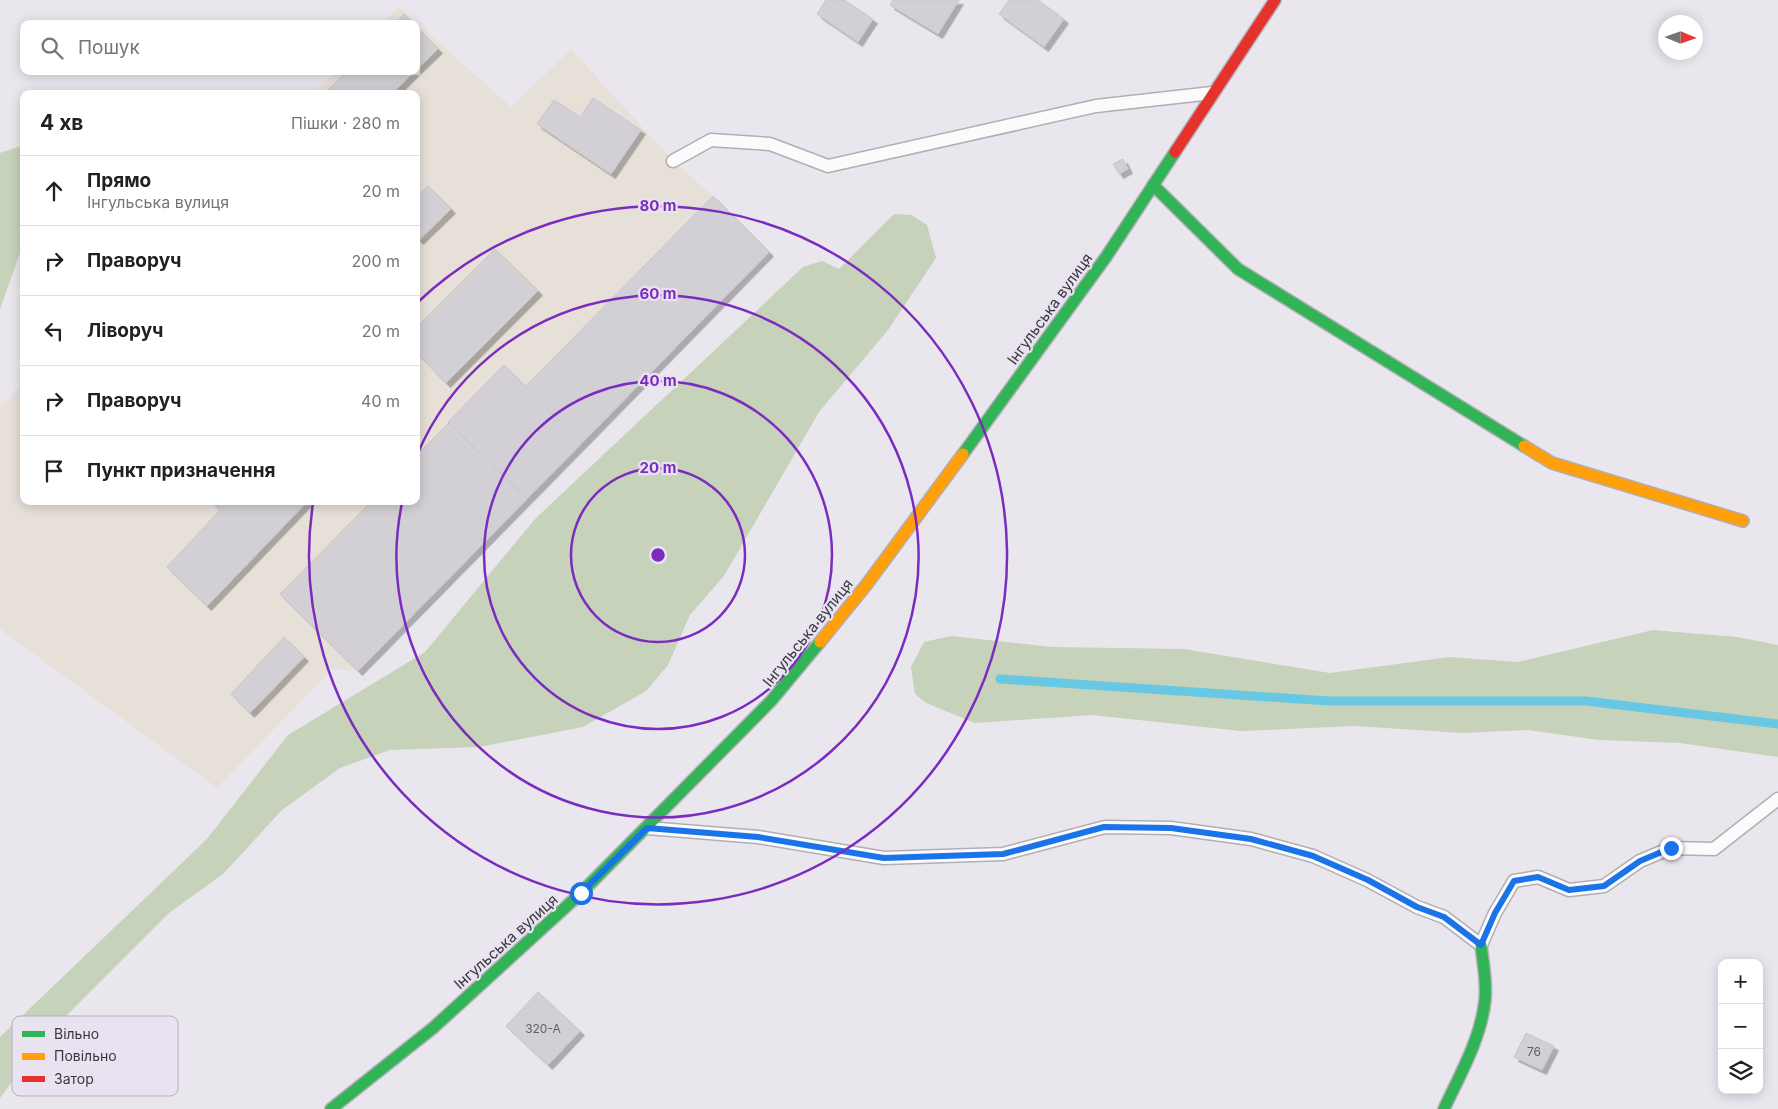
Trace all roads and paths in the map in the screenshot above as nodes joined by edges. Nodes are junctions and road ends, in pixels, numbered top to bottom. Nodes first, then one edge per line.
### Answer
1 (1275, 0) edge
2 (1214, 92) junction
3 (673, 161) dead end
4 (1153, 185) junction
5 (1743, 521) dead end
6 (1778, 799) edge
7 (647, 828) junction
8 (1481, 945) junction
9 (331, 1109) edge
10 (1444, 1109) edge

1 - 2 street, Інгульська вулиця
2 - 3 lane
2 - 4 street, Інгульська вулиця
4 - 5 street
4 - 7 street, Інгульська вулиця
6 - 8 lane
7 - 8 lane
7 - 9 street, Інгульська вулиця
8 - 10 street

